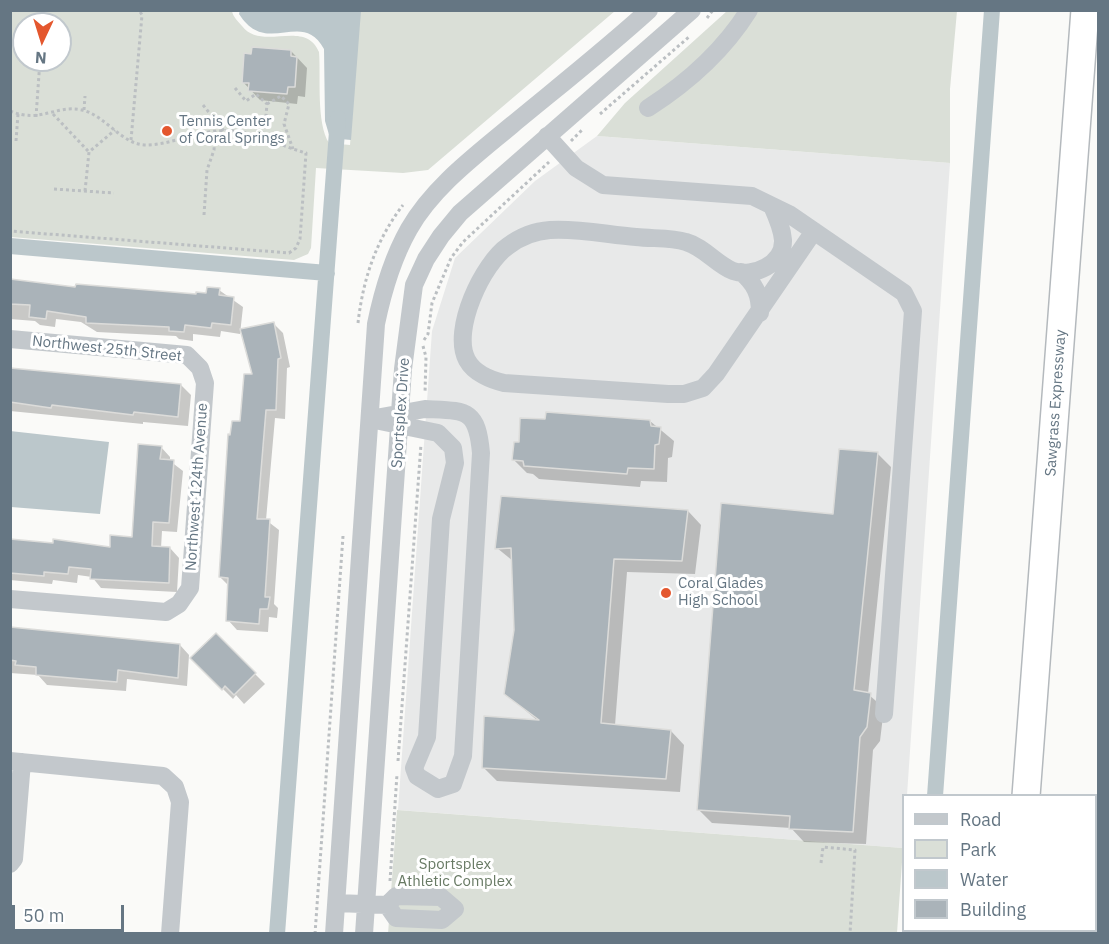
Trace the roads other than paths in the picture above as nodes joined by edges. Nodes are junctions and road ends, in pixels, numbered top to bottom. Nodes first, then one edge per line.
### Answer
1 (649, 10) edge
2 (692, 10) edge
3 (749, 10) edge
4 (1085, 10) edge
5 (648, 108) dead end
6 (547, 136) junction
7 (772, 206) junction
8 (814, 231) junction
9 (741, 272) junction
10 (760, 313) junction
11 (10, 339) edge
12 (200, 368) joint
13 (370, 420) junction
14 (400, 420) junction
15 (10, 599) edge
16 (884, 714) dead end
17 (16, 762) edge
18 (1026, 794) edge
19 (10, 864) edge
20 (337, 903) junction
21 (367, 904) junction
22 (387, 905) dead end
23 (170, 933) edge
24 (334, 933) edge
25 (364, 933) edge

1 - 13 street, Sportsplex Drive
2 - 6 street, Sportsplex Drive
3 - 5 street
4 - 18 highway, Sawgrass Expressway
6 - 7 street
6 - 14 street, Sportsplex Drive
7 - 8 street
7 - 9 street
8 - 10 street
8 - 16 street
9 - 10 street
9 - 10 street
11 - 12 street, Northwest 25th Street
12 - 15 street, Northwest 124th Avenue
13 - 14 street
13 - 20 street, Sportsplex Drive
14 - 14 street
14 - 21 street, Sportsplex Drive
17 - 19 street
17 - 23 street
20 - 21 street
20 - 24 street, Sportsplex Drive
21 - 22 street
21 - 25 street, Sportsplex Drive

